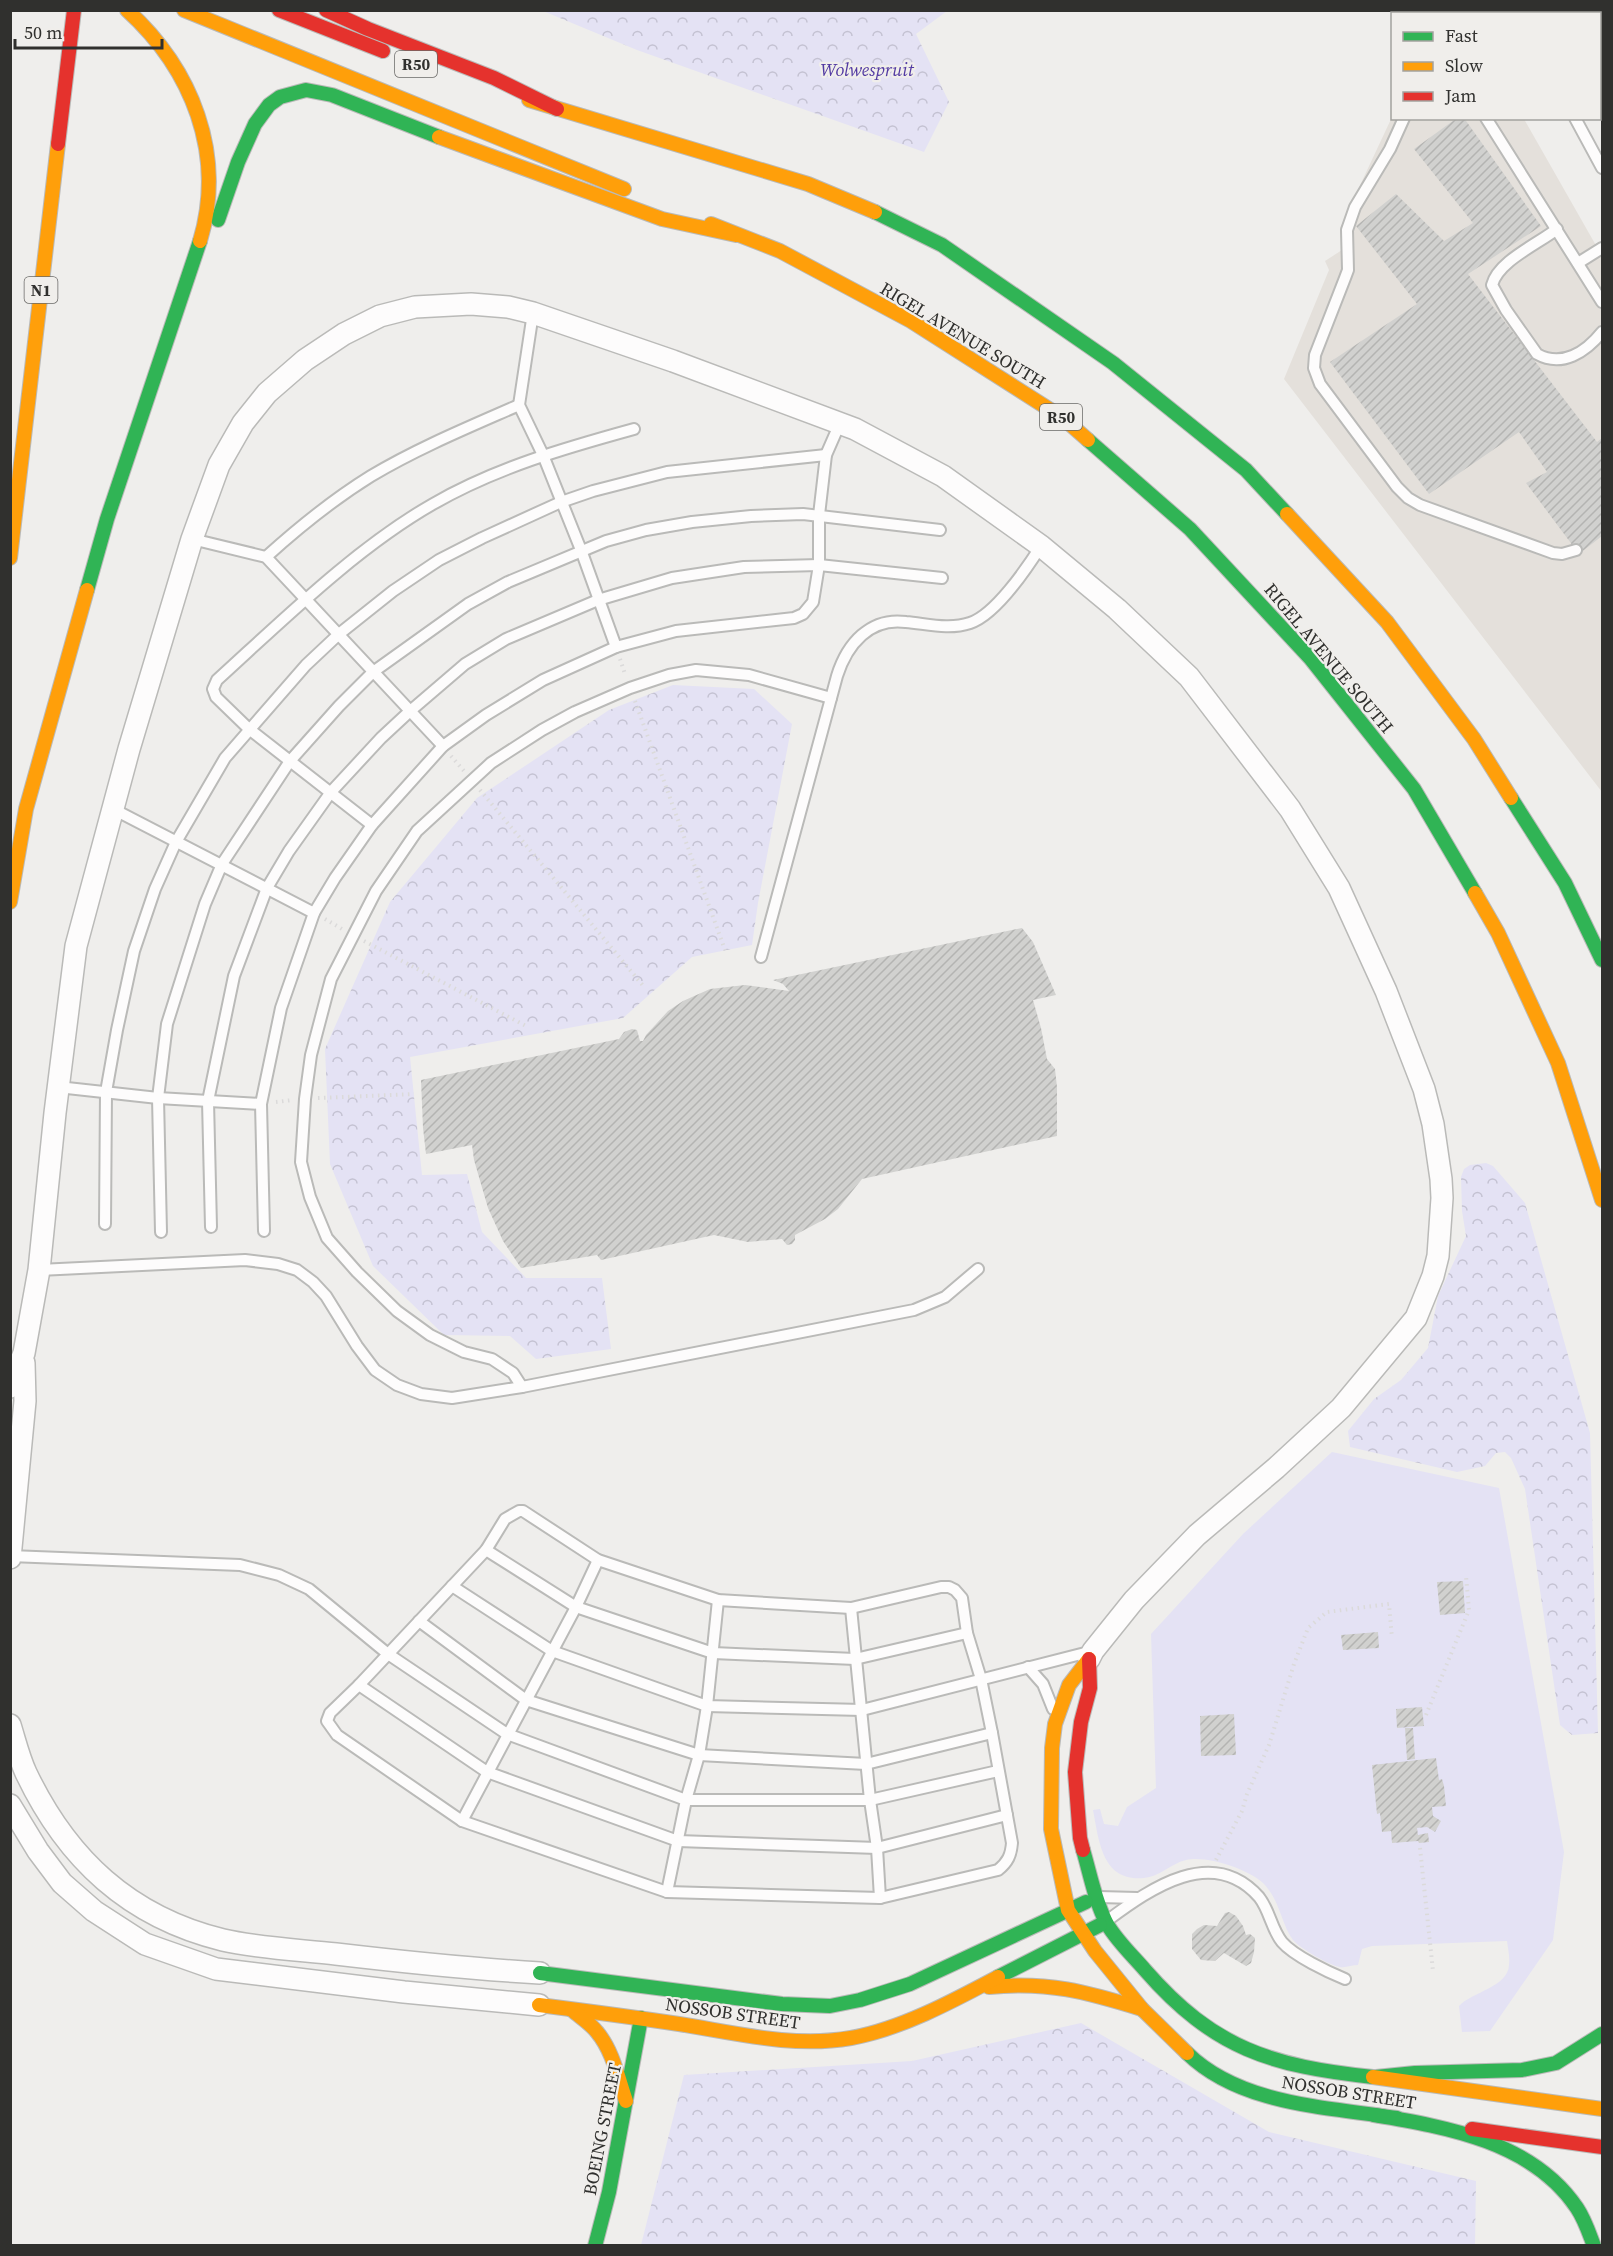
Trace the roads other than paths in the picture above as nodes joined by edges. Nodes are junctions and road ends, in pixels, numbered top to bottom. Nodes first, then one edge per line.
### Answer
1 (74, 10) edge
2 (126, 10) edge
3 (184, 10) edge
4 (279, 10) edge
5 (326, 10) edge
6 (395, 56) dead end
7 (427, 67) dead end
8 (557, 109) junction
9 (1403, 120) edge
10 (1487, 120) edge
11 (1576, 120) edge
12 (1602, 168) edge
13 (636, 194) dead end
14 (658, 203) dead end
15 (1557, 229) junction
16 (736, 235) junction
17 (1602, 248) edge
18 (1578, 263) junction
19 (1598, 286) edge
20 (1602, 302) edge
21 (533, 313) junction
22 (1602, 332) edge
23 (145, 402) junction
24 (519, 405) junction
25 (840, 423) junction
26 (634, 429) dead end
27 (543, 455) junction
28 (826, 455) junction
29 (561, 502) junction
30 (819, 515) junction
31 (940, 530) dead end
32 (192, 539) junction
33 (1041, 546) junction
34 (581, 550) junction
35 (1576, 550) dead end
36 (266, 557) junction
37 (10, 558) edge
38 (819, 565) junction
39 (942, 578) dead end
40 (305, 600) junction
41 (598, 600) junction
42 (339, 634) junction
43 (616, 647) junction
44 (373, 672) junction
45 (831, 698) junction
46 (409, 712) junction
47 (249, 729) junction
48 (443, 746) junction
49 (290, 761) junction
50 (331, 792) junction
51 (112, 809) junction
52 (372, 825) junction
53 (176, 842) junction
54 (222, 864) junction
55 (267, 888) junction
56 (10, 902) edge
57 (314, 913) junction
58 (761, 957) dead end
59 (1602, 960) edge
60 (58, 1088) junction
61 (106, 1092) junction
62 (158, 1098) junction
63 (208, 1101) junction
64 (261, 1104) junction
65 (1602, 1200) edge
66 (105, 1224) dead end
67 (211, 1227) dead end
68 (264, 1231) dead end
69 (161, 1232) dead end
70 (978, 1269) dead end
71 (39, 1270) junction
72 (24, 1353) junction
73 (522, 1387) junction
74 (10, 1388) edge
75 (486, 1550) junction
76 (11, 1556) edge
77 (598, 1560) junction
78 (452, 1587) junction
79 (718, 1600) junction
80 (576, 1607) junction
81 (851, 1608) junction
82 (419, 1622) junction
83 (967, 1633) junction
84 (552, 1651) junction
85 (713, 1653) junction
86 (388, 1654) junction
87 (1091, 1655) junction
88 (855, 1659) junction
89 (1028, 1667) junction
90 (981, 1679) junction
91 (359, 1685) junction
92 (526, 1700) junction
93 (707, 1706) junction
94 (862, 1710) junction
95 (1055, 1724) junction
96 (10, 1725) edge
97 (992, 1733) junction
98 (507, 1734) junction
99 (699, 1755) junction
100 (866, 1764) junction
101 (998, 1771) junction
102 (486, 1772) junction
103 (686, 1800) junction
104 (870, 1800) junction
105 (10, 1805) edge
106 (1007, 1815) junction
107 (462, 1821) junction
108 (678, 1841) junction
109 (877, 1848) junction
110 (667, 1892) junction
111 (1097, 1897) junction
112 (880, 1898) junction
113 (1137, 1899) junction
114 (1068, 1910) junction
115 (1106, 1922) junction
116 (1083, 1933) junction
117 (540, 1974) junction
118 (1345, 1979) dead end
119 (978, 1989) junction
120 (594, 1994) dead end
121 (750, 2000) junction
122 (621, 2002) dead end
123 (539, 2005) joint
124 (678, 2005) dead end
125 (662, 2008) dead end
126 (1142, 2008) junction
127 (572, 2010) junction
128 (641, 2018) junction
129 (709, 2029) junction
130 (1602, 2034) edge
131 (672, 2037) dead end
132 (1377, 2077) junction
133 (626, 2101) junction
134 (1602, 2109) edge
135 (1374, 2115) junction
136 (1602, 2147) edge
137 (595, 2246) edge
138 (1594, 2246) edge

1 - 37 main road, N1
2 - 23 main road
3 - 13 main road, R50
4 - 6 main road, R50
5 - 8 main road
7 - 8 main road, R50
8 - 59 main road, R50
9 - 35 lane
10 - 15 lane
11 - 12 lane
14 - 16 main road, RIGEL AVENUE SOUTH / R50
15 - 18 lane
15 - 22 lane
16 - 23 main road
16 - 65 main road, RIGEL AVENUE SOUTH / R50
17 - 18 lane
18 - 19 lane
19 - 20 lane
21 - 24 lane
21 - 25 street
21 - 32 street
23 - 56 main road
24 - 27 lane
24 - 36 lane
25 - 28 lane
25 - 33 street
26 - 27 lane
27 - 29 lane
27 - 40 lane
28 - 29 lane
28 - 30 lane
29 - 34 lane
29 - 42 lane
30 - 31 lane
30 - 34 lane
30 - 38 lane
32 - 36 lane
32 - 51 street
33 - 45 lane
33 - 87 street
34 - 41 lane
34 - 44 lane
36 - 40 lane
38 - 39 lane
38 - 41 lane
38 - 43 lane
40 - 42 lane
40 - 47 lane
41 - 43 lane
41 - 46 lane
42 - 44 lane
42 - 47 lane
43 - 48 lane
44 - 46 lane
44 - 49 lane
45 - 58 lane
45 - 73 lane
46 - 48 lane
46 - 50 lane
47 - 49 lane
47 - 53 lane
48 - 52 lane
49 - 50 lane
49 - 54 lane
50 - 52 lane
50 - 55 lane
51 - 53 lane
51 - 60 street
52 - 57 lane
53 - 54 lane
53 - 61 lane
54 - 55 lane
54 - 62 lane
55 - 57 lane
55 - 63 lane
57 - 64 lane
60 - 61 lane
60 - 71 street
61 - 62 lane
61 - 66 lane
62 - 63 lane
62 - 69 lane
63 - 64 lane
63 - 67 lane
64 - 68 lane
70 - 73 lane
71 - 72 street
71 - 73 lane
72 - 74 street
72 - 76 street
75 - 77 lane
75 - 78 lane
75 - 80 lane
76 - 86 lane
77 - 79 lane
77 - 80 lane
78 - 82 lane
78 - 84 lane
79 - 81 lane
79 - 85 lane
80 - 84 lane
80 - 85 lane
81 - 83 lane
81 - 88 lane
82 - 86 lane
82 - 92 lane
83 - 88 lane
83 - 90 lane
84 - 92 lane
84 - 93 lane
85 - 88 lane
85 - 93 lane
86 - 91 lane
86 - 98 lane
87 - 89 lane
87 - 95 main road, NOSSOB STREET
87 - 111 main road
88 - 94 lane
89 - 90 lane
89 - 95 lane
90 - 94 lane
90 - 97 lane
91 - 102 lane
91 - 107 lane
92 - 98 lane
92 - 99 lane
93 - 94 lane
93 - 99 lane
94 - 100 lane
95 - 114 main road, NOSSOB STREET
96 - 117 street
97 - 100 lane
97 - 101 lane
98 - 102 lane
98 - 103 lane
99 - 100 lane
99 - 103 lane
100 - 104 lane
101 - 104 lane
101 - 106 lane
102 - 107 lane
102 - 108 lane
103 - 104 lane
103 - 108 lane
104 - 109 lane
105 - 123 street
106 - 109 lane
106 - 112 lane
107 - 110 lane
108 - 109 lane
108 - 110 lane
109 - 112 lane
110 - 112 lane
111 - 113 lane
111 - 114 main road, NOSSOB STREET
111 - 115 main road, NOSSOB STREET
113 - 115 lane
113 - 118 lane
114 - 116 main road, NOSSOB STREET
114 - 121 main road, NOSSOB STREET
115 - 116 main road, NOSSOB STREET
115 - 132 main road, NOSSOB STREET
116 - 119 main road, NOSSOB STREET
116 - 126 main road, NOSSOB STREET
117 - 120 main road
117 - 121 main road
119 - 126 main road
119 - 129 main road, NOSSOB STREET
121 - 124 main road
122 - 128 main road
123 - 127 main road, NOSSOB STREET
125 - 128 main road
126 - 135 main road, NOSSOB STREET
127 - 128 main road, NOSSOB STREET
127 - 133 main road
128 - 129 main road, NOSSOB STREET
128 - 133 main road, BOEING STREET
129 - 131 main road
130 - 132 main road
132 - 134 main road, NOSSOB STREET
133 - 137 main road, BOEING STREET
135 - 136 main road, NOSSOB STREET
135 - 138 main road

